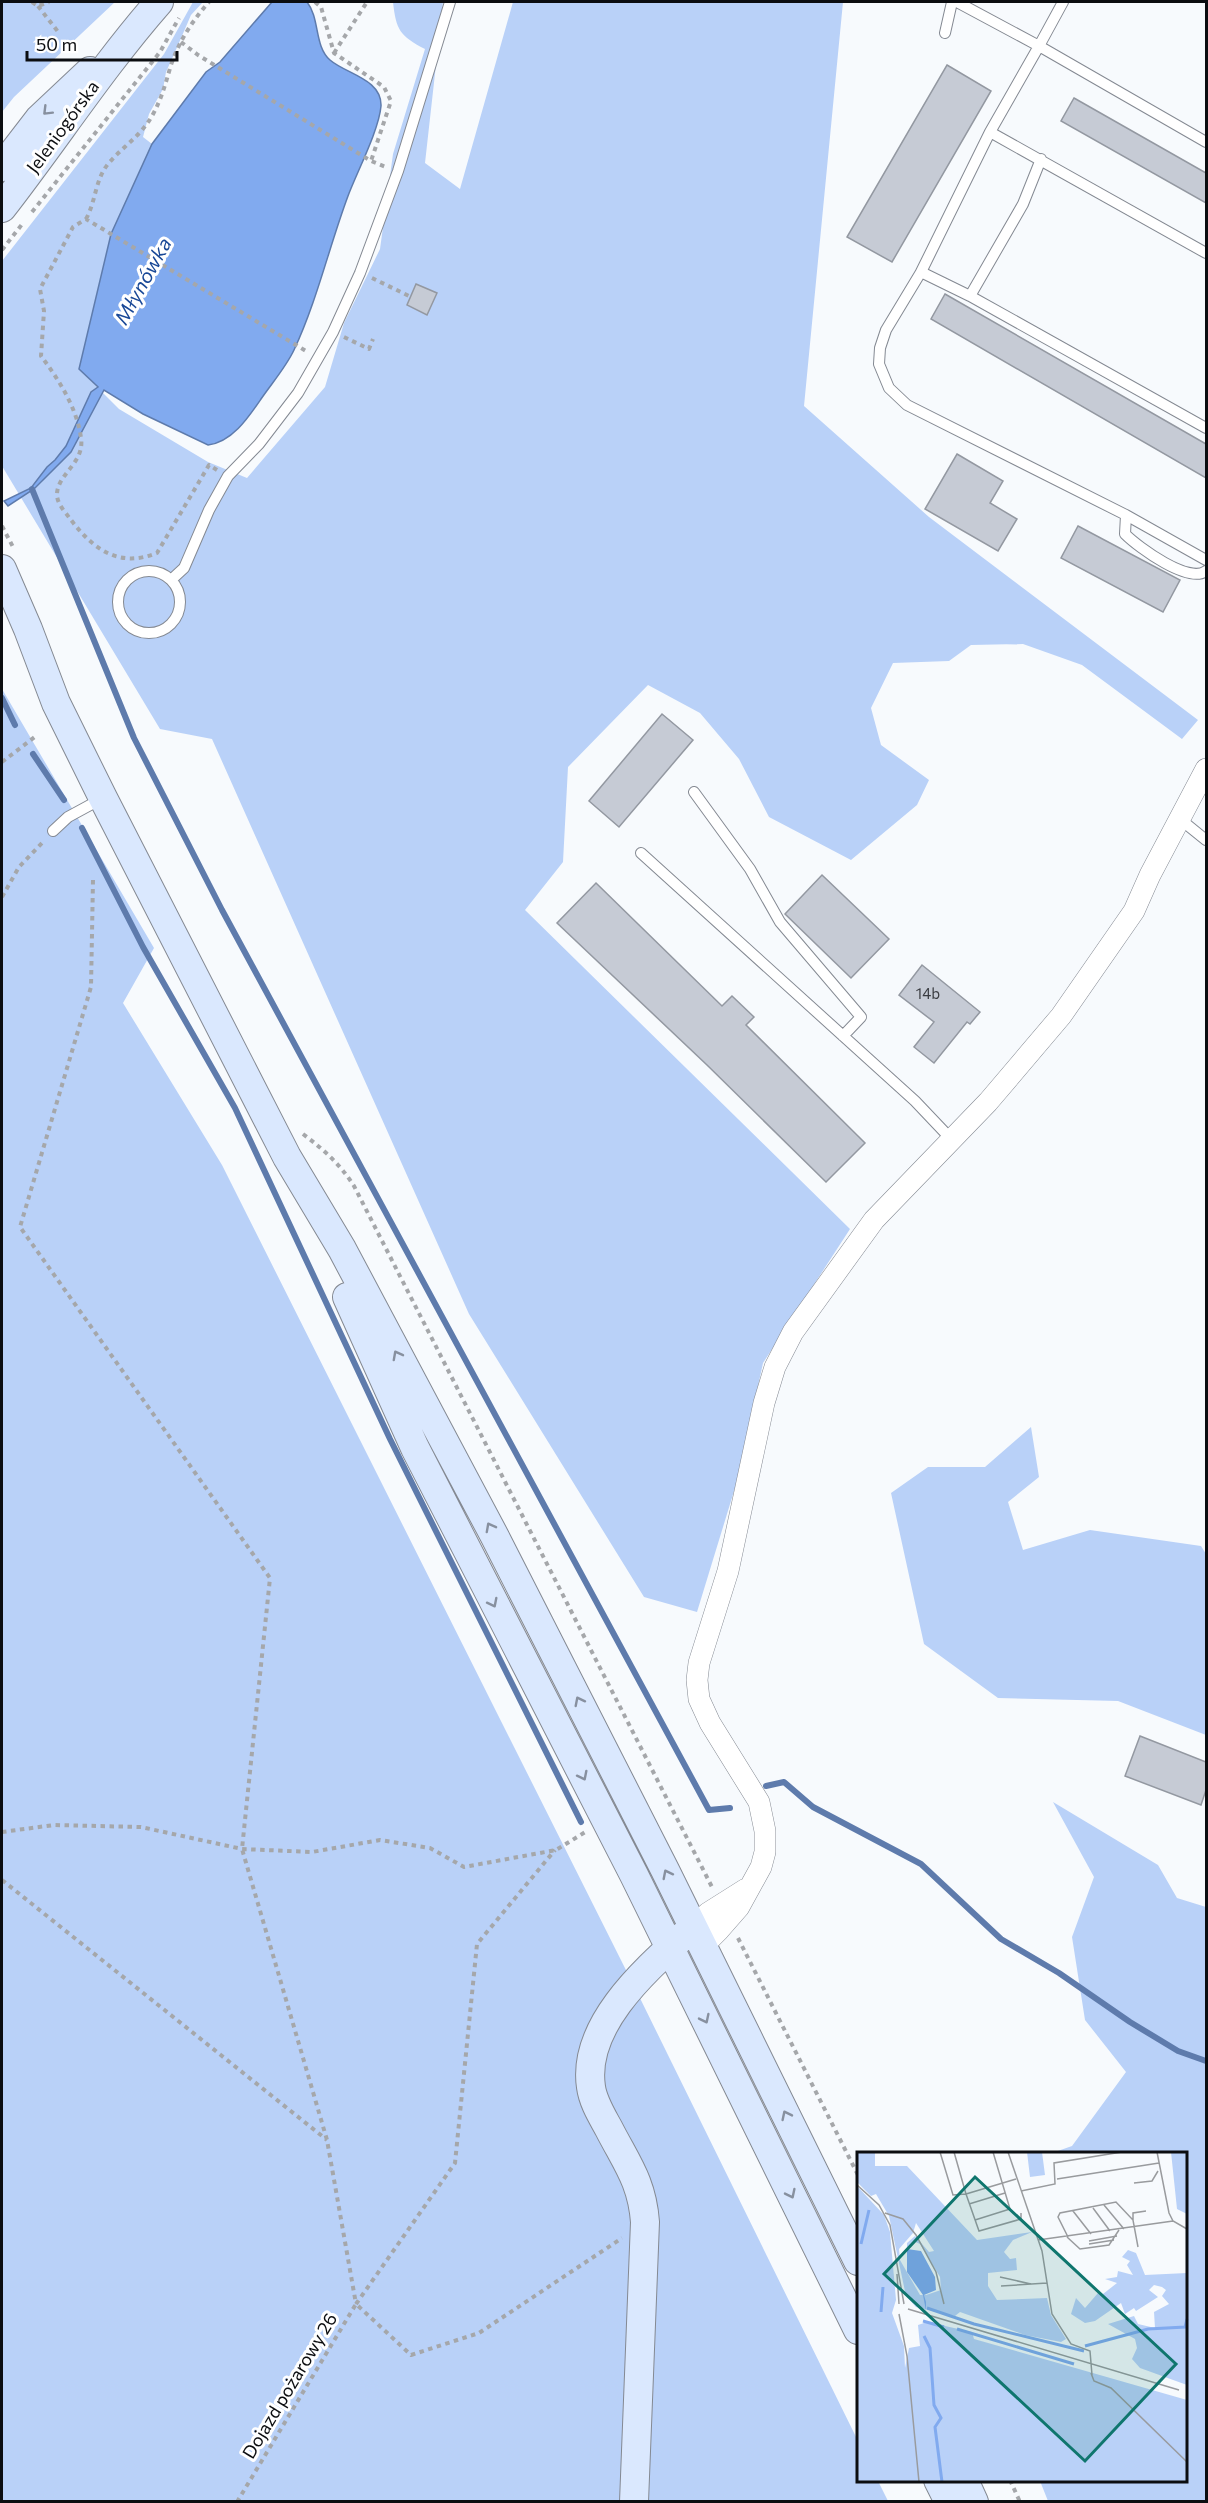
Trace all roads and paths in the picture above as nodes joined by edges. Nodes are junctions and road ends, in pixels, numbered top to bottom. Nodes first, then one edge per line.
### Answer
1 (32, 2) edge
2 (49, 2) edge
3 (209, 2) edge
4 (315, 2) edge
5 (367, 2) edge
6 (450, 2) edge
7 (952, 2) edge
8 (957, 2) edge
9 (1064, 2) edge
10 (38, 6) junction
11 (170, 7) edge
12 (60, 33) dead end
13 (945, 33) dead end
14 (181, 42) junction
15 (122, 44) junction
16 (1039, 46) junction
17 (334, 52) junction
18 (990, 132) junction
19 (1206, 142) edge
20 (1041, 159) junction
21 (2, 167) edge
22 (2, 208) edge
23 (86, 219) junction
24 (2, 250) edge
25 (1206, 253) edge
26 (921, 272) junction
27 (360, 273) junction
28 (409, 296) dead end
29 (970, 296) junction
30 (333, 332) junction
31 (373, 339) dead end
32 (298, 346) dead end
33 (1206, 428) edge
34 (228, 476) junction
35 (1126, 515) junction
36 (2, 526) edge
37 (8, 560) edge
38 (1206, 560) edge
39 (1206, 571) edge
40 (171, 580) junction
41 (2, 618) edge
42 (56, 703) junction
43 (36, 736) dead end
44 (2, 762) edge
45 (1206, 769) edge
46 (694, 792) dead end
47 (103, 798) junction
48 (1180, 819) junction
49 (53, 831) joint
50 (1206, 840) edge
51 (641, 853) dead end
52 (93, 880) dead end
53 (2, 897) edge
54 (843, 1035) junction
55 (298, 1129) dead end
56 (952, 1140) junction
57 (287, 1157) junction
58 (605, 1820) junction
59 (2, 1832) edge
60 (242, 1849) junction
61 (556, 1850) junction
62 (2, 1880) edge
63 (713, 1890) dead end
64 (698, 1936) junction
65 (737, 1936) dead end
66 (675, 1957) junction
67 (327, 2140) junction
68 (857, 2173) edge
69 (645, 2222) junction
70 (857, 2260) edge
71 (356, 2304) junction
72 (857, 2328) edge
73 (939, 2482) edge
74 (964, 2482) edge
75 (1010, 2482) edge
76 (237, 2502) edge
77 (633, 2502) edge
78 (949, 2502) edge
79 (974, 2502) edge
80 (1020, 2502) edge

1 - 10 path
2 - 10 path
3 - 14 path
4 - 17 path
5 - 17 path
6 - 27 lane
7 - 13 lane
8 - 16 lane
9 - 16 lane
10 - 12 path
11 - 15 main road, Jeleniogórska
11 - 24 path
14 - 17 path
14 - 23 path
15 -> 21 main road, Jeleniogórska
15 - 22 main road, Jeleniogórska
16 - 18 lane
16 - 19 lane
18 - 20 lane
18 - 26 lane
20 - 25 lane
20 - 29 lane
23 - 32 path
23 - 34 path
26 - 29 lane
26 - 35 lane
27 - 28 path
27 - 30 lane
29 - 33 lane
30 - 31 path
30 - 34 lane
34 - 40 lane
35 - 38 lane
35 - 39 lane
36 - 37 path
37 - 42 main road
40 - 40 lane
41 - 42 main road
42 - 47 main road
43 - 44 path
45 - 48 street
46 - 54 lane
47 - 49 lane
47 - 57 main road
48 - 50 lane
48 - 56 street
49 - 53 path
51 - 54 lane
52 - 60 path
54 - 56 lane
55 - 63 path
56 - 64 street
57 -> 58 main road
64 -> 57 main road
58 - 61 path
58 - 66 main road
59 - 60 path
60 - 61 path
60 - 67 path
61 - 71 path
62 - 67 path
64 - 66 main road
70 -> 64 main road
65 - 68 path
66 - 69 main road
66 -> 72 main road
67 - 71 path
69 - 71 path, Dojazd pożarowy 26
69 - 77 main road
71 - 76 path, Dojazd pożarowy 26
73 - 78 main road
74 - 79 main road
75 - 80 path

